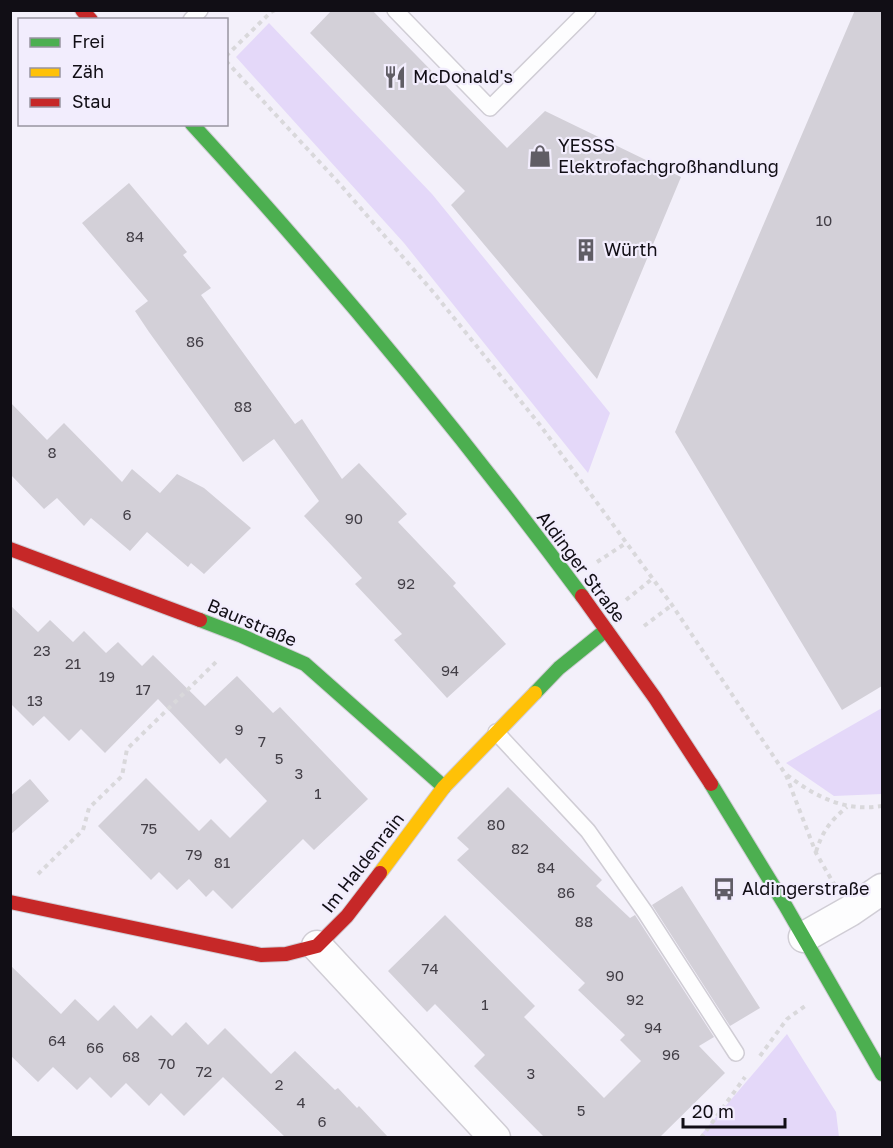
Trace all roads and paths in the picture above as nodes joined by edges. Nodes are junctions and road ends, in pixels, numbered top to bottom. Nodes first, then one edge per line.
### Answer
1 (275, 10) edge
2 (395, 10) edge
3 (588, 10) edge
4 (228, 54) edge
5 (228, 63) edge
6 (194, 126) edge
7 (10, 549) edge
8 (606, 630) junction
9 (242, 636) junction
10 (496, 732) junction
11 (786, 775) junction
12 (444, 787) junction
13 (882, 806) edge
14 (847, 807) junction
15 (816, 853) junction
16 (35, 877) dead end
17 (882, 889) edge
18 (10, 902) edge
19 (850, 911) junction
20 (804, 937) junction
21 (317, 945) junction
22 (736, 1053) dead end
23 (882, 1074) edge
24 (495, 1137) edge

1 - 4 path
2 - 3 lane
5 - 11 path
6 - 8 street, Aldinger Straße
7 - 9 street, Baurstraße
8 - 10 street, Im Haldenrain
8 - 20 street, Aldinger Straße
9 - 12 street, Baurstraße
9 - 16 path
10 - 12 street, Im Haldenrain
10 - 22 lane
11 - 14 path
11 - 15 path
12 - 21 street, Im Haldenrain
13 - 14 path
14 - 15 path
15 - 19 path
17 - 19 street
18 - 21 street, Im Haldenrain
19 - 20 street
20 - 23 street, Aldinger Straße
21 - 24 street

